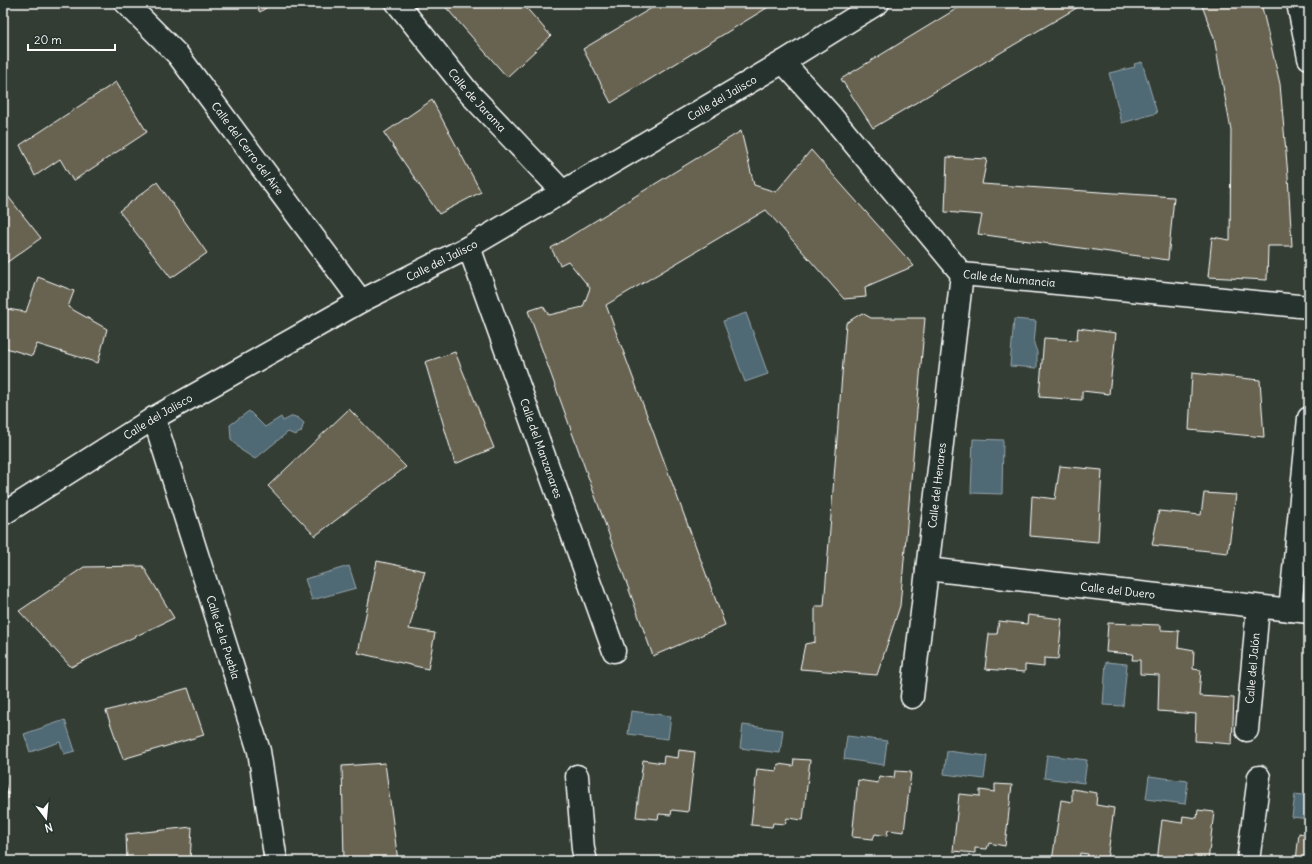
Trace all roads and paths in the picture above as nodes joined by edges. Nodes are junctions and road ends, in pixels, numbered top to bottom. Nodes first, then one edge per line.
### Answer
1 (126, 3) edge
2 (397, 3) edge
3 (878, 3) edge
4 (1298, 3) edge
5 (1309, 58) edge
6 (783, 62) junction
7 (563, 192) junction
8 (469, 247) junction
9 (962, 274) junction
10 (361, 300) junction
11 (1309, 307) edge
12 (154, 418) junction
13 (1309, 418) edge
14 (3, 514) edge
15 (927, 569) junction
16 (1258, 607) junction
17 (1300, 611) edge
18 (614, 651) dead end
19 (912, 697) dead end
20 (1247, 730) dead end
21 (577, 776) dead end
22 (1259, 777) dead end
23 (276, 861) edge
24 (586, 861) edge
25 (1248, 861) edge

1 - 10 street, Calle del Cerro del Aire
2 - 7 street, Calle de Jarama
3 - 6 street, Calle del Jalisco
4 - 5 street
6 - 7 street, Calle del Jalisco
6 - 9 street, Calle de Numancia
7 - 8 street, Calle del Jalisco
8 - 10 street, Calle del Jalisco
8 - 18 street, Calle del Manzanares
9 - 11 street, Calle de Numancia
9 - 15 street, Calle del Henares
10 - 12 street, Calle del Jalisco
12 - 14 street, Calle del Jalisco
12 - 23 street, Calle de la Puebla
13 - 17 street
15 - 16 street, Calle del Duero
15 - 19 street, Calle del Henares
16 - 17 street, Calle del Duero
16 - 20 street, Calle del Jalón
21 - 24 street
22 - 25 street

